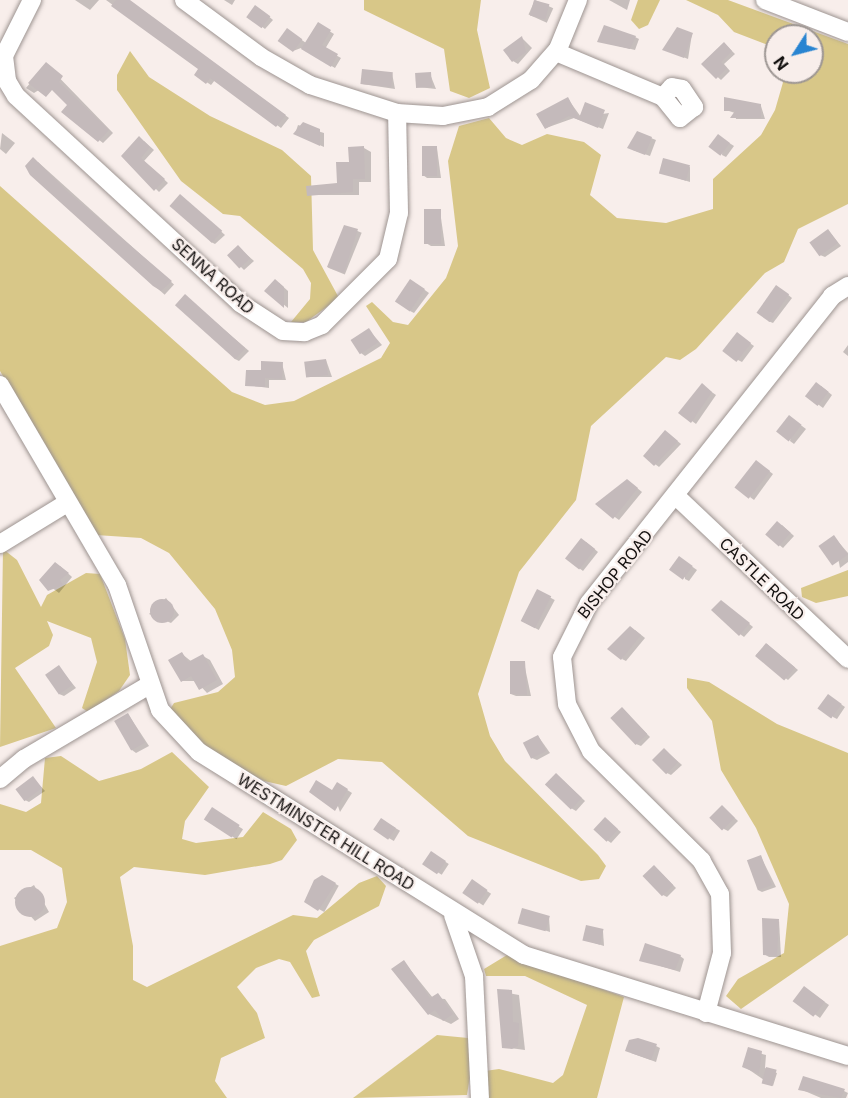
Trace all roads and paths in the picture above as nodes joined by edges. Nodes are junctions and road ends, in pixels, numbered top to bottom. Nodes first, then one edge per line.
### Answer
1 (32, 0) edge
2 (184, 0) edge
3 (578, 0) edge
4 (765, 0) edge
5 (848, 32) edge
6 (556, 52) junction
7 (663, 97) dead end
8 (397, 113) junction
9 (848, 286) edge
10 (0, 385) edge
11 (678, 498) junction
12 (67, 503) junction
13 (0, 544) edge
14 (848, 658) edge
15 (149, 685) junction
16 (0, 779) edge
17 (450, 910) junction
18 (495, 940) junction
19 (472, 970) junction
20 (706, 1013) junction
21 (848, 1056) edge
22 (480, 1098) edge

1 - 8 street, SENNA ROAD
2 - 8 street
3 - 6 street
4 - 5 street
6 - 7 street
6 - 8 street
9 - 11 street, BISHOP ROAD
10 - 12 street, WESTMINSTER HILL ROAD
11 - 14 street, CASTLE ROAD
11 - 20 street, BISHOP ROAD
12 - 13 street
12 - 15 street, WESTMINSTER HILL ROAD
15 - 16 street
15 - 17 street, WESTMINSTER HILL ROAD
17 - 18 street, WESTMINSTER HILL ROAD
17 - 19 street
18 - 19 street
18 - 20 street, WESTMINSTER HILL ROAD
19 - 22 street
20 - 21 street, WESTMINSTER HILL ROAD

